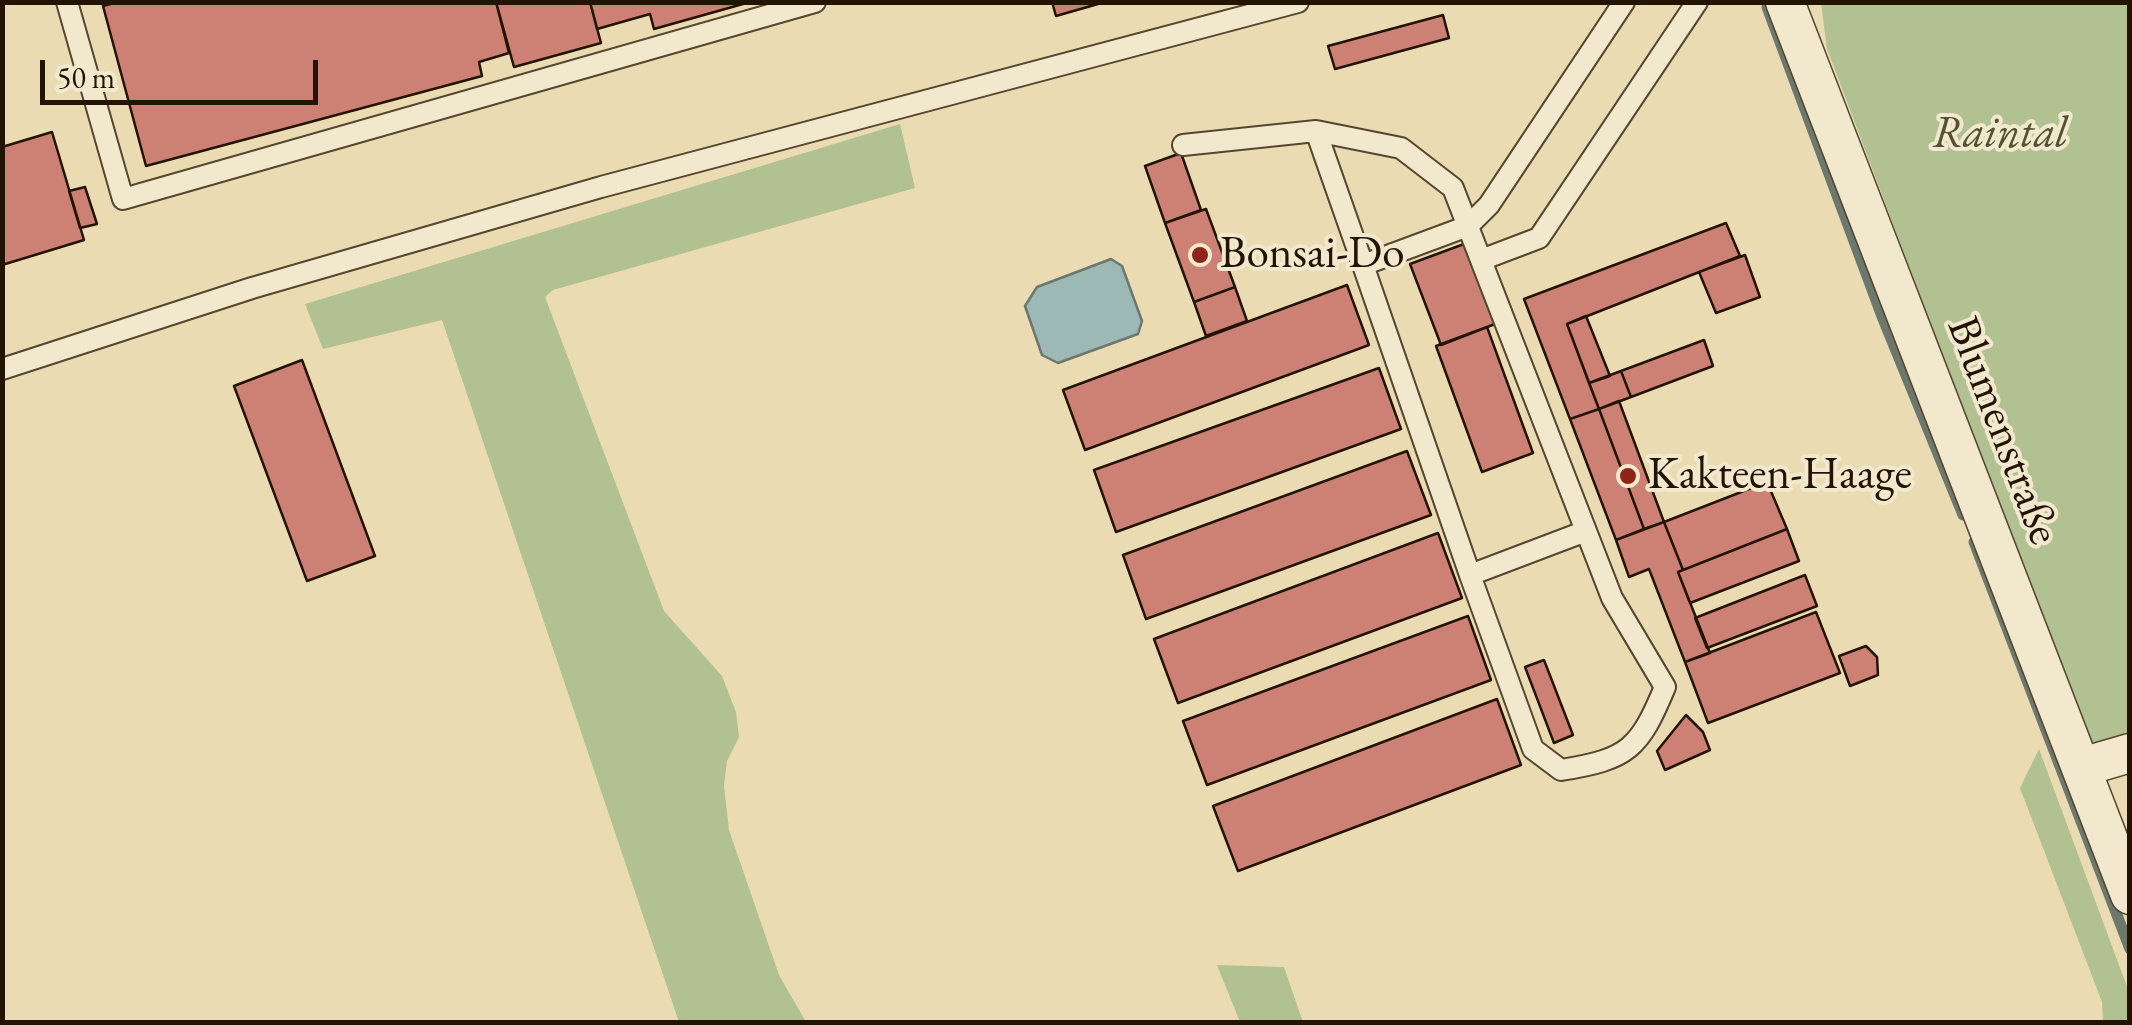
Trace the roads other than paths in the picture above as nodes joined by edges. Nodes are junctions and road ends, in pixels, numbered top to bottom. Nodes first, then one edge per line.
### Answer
1 (67, 2) edge
2 (815, 2) edge
3 (1298, 2) edge
4 (1624, 2) edge
5 (1697, 2) edge
6 (1784, 2) edge
7 (1316, 131) junction
8 (1182, 145) dead end
9 (1468, 226) junction
10 (1481, 260) junction
11 (1363, 265) junction
12 (2, 370) edge
13 (1586, 531) junction
14 (1470, 575) junction
15 (2130, 753) edge
16 (2082, 768) junction
17 (2130, 895) edge

1 - 2 lane
3 - 12 lane
4 - 9 lane
5 - 10 lane
6 - 16 street, Blumenstraße
7 - 8 lane
7 - 9 lane
7 - 11 lane
9 - 10 lane
9 - 11 lane
10 - 13 lane
11 - 14 lane
13 - 14 lane
13 - 14 lane
15 - 16 street
16 - 17 street, Blumenstraße

